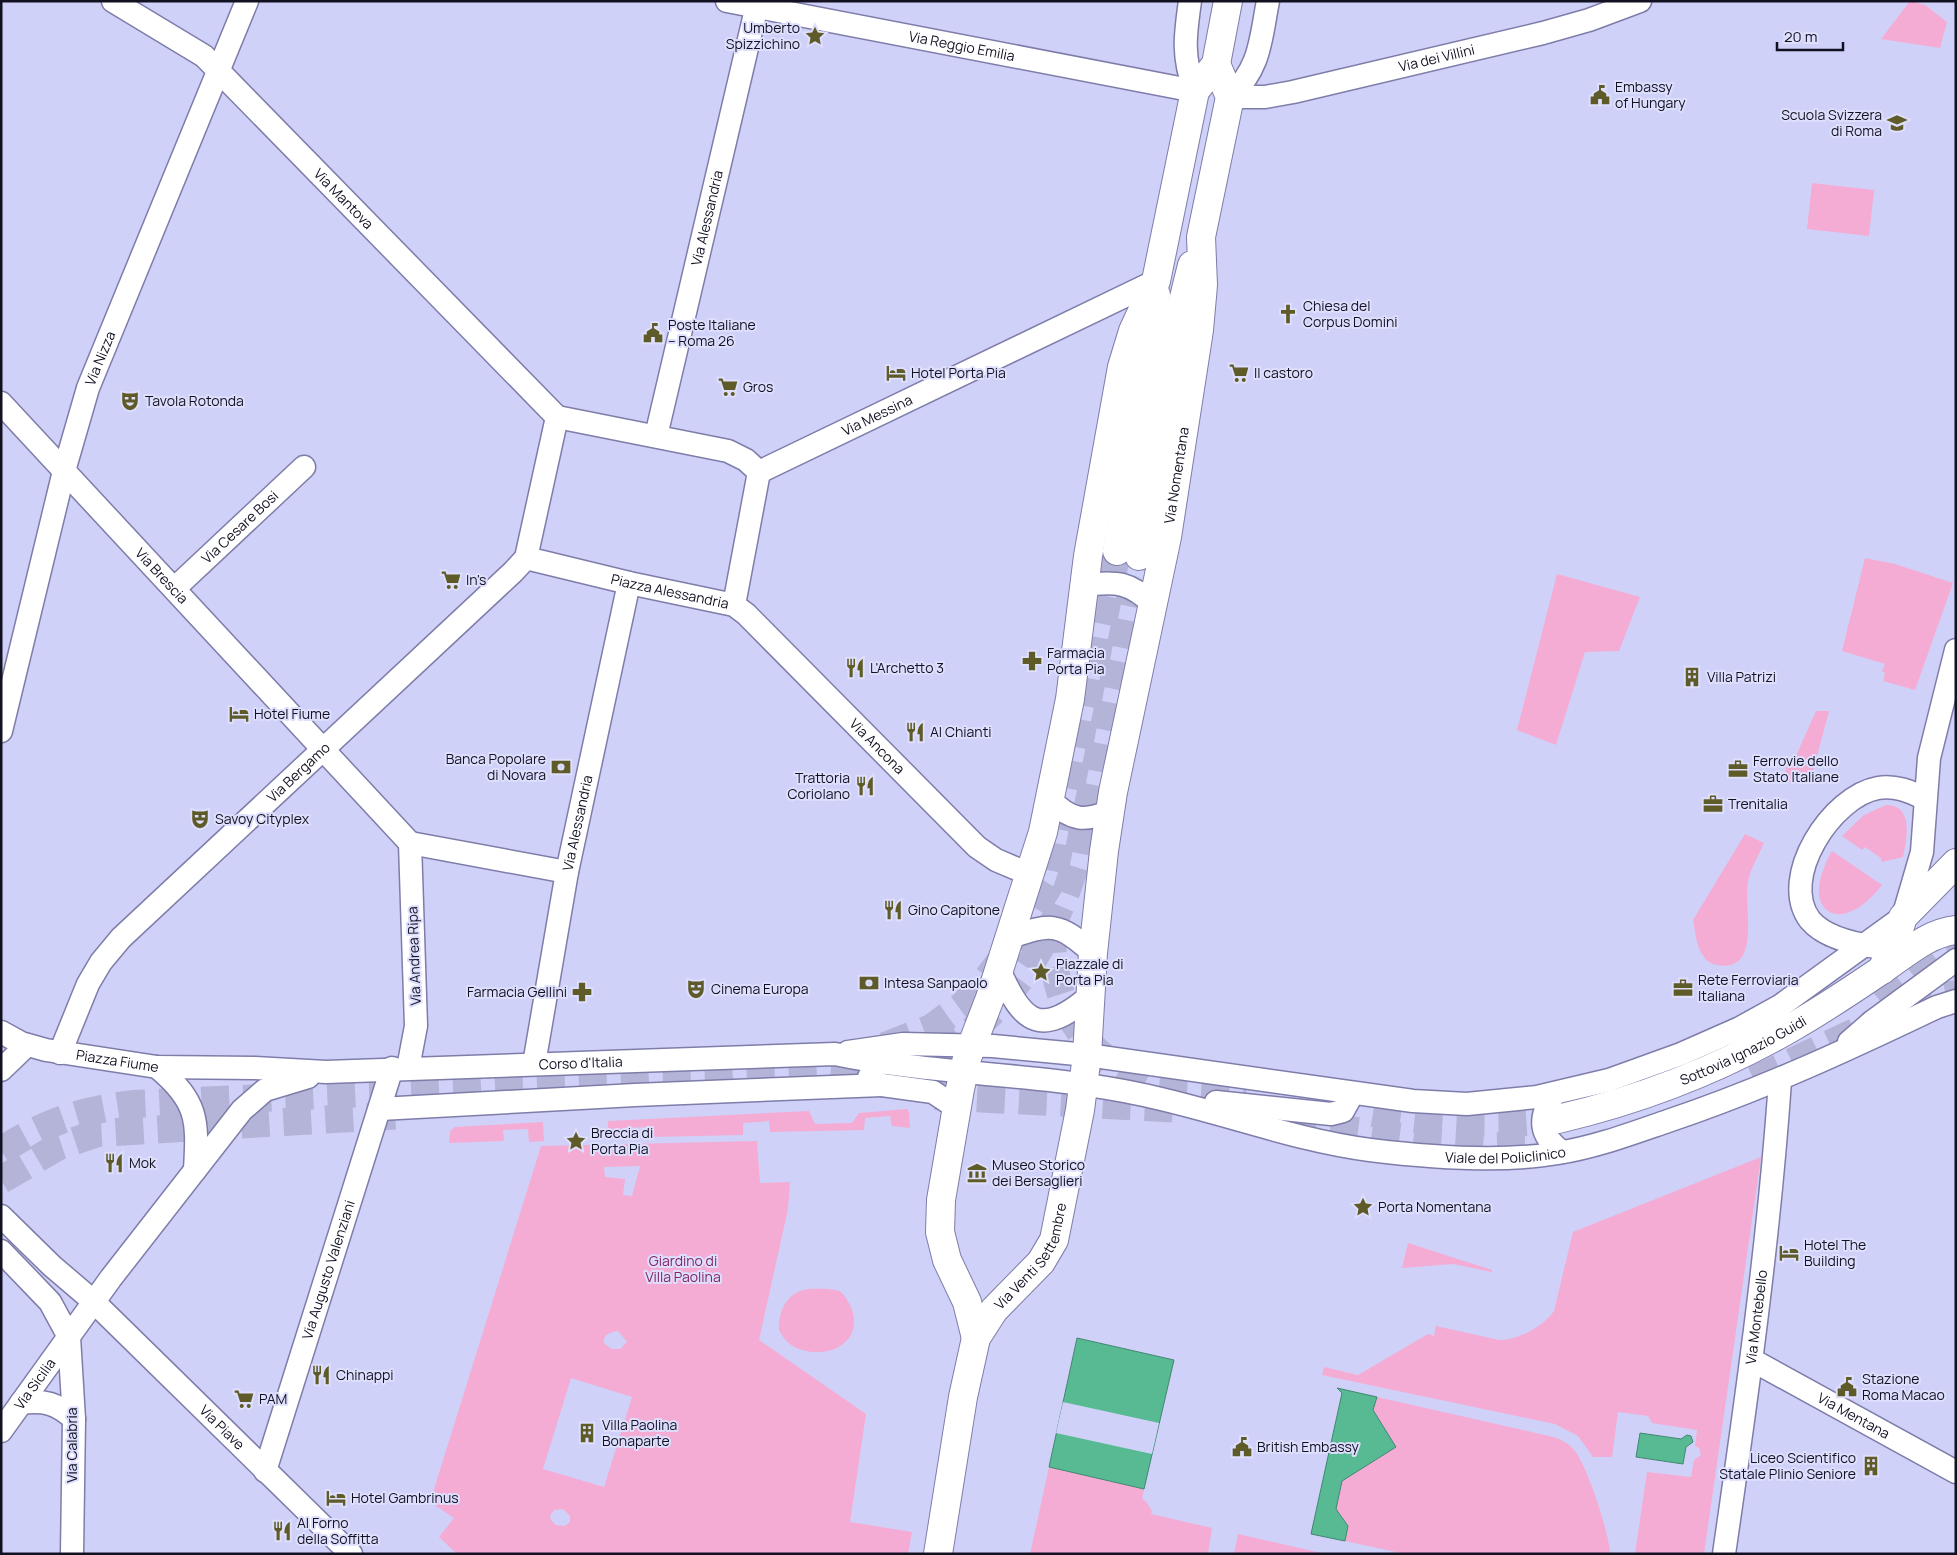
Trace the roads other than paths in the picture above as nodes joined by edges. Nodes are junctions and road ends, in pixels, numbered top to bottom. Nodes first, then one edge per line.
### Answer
1 (113, 1) edge
2 (247, 1) edge
3 (727, 1) edge
4 (1190, 1) edge
5 (1228, 1) edge
6 (1268, 1) edge
7 (1640, 1) edge
8 (757, 4) edge
9 (1216, 64) junction
10 (218, 70) junction
11 (1195, 91) junction
12 (1230, 97) junction
13 (1201, 237) junction
14 (1156, 281) junction
15 (1, 403) edge
16 (557, 417) junction
17 (656, 436) junction
18 (304, 466) dead end
19 (64, 470) junction
20 (759, 472) junction
21 (526, 558) junction
22 (629, 583) junction
23 (1084, 585) junction
24 (175, 588) junction
25 (734, 605) junction
26 (1154, 605) junction
27 (1956, 650) edge
28 (1, 731) edge
29 (324, 747) junction
30 (1925, 798) junction
31 (1051, 800) junction
32 (1110, 811) junction
33 (410, 842) junction
34 (1956, 863) edge
35 (567, 872) junction
36 (1029, 874) junction
37 (1903, 917) junction
38 (1956, 930) edge
39 (1008, 938) junction
40 (1093, 953) junction
41 (1888, 954) junction
42 (1956, 960) edge
43 (999, 970) junction
44 (1090, 995) junction
45 (1956, 1001) edge
46 (1, 1032) edge
47 (972, 1044) junction
48 (27, 1045) junction
49 (60, 1053) junction
50 (835, 1054) junction
51 (1087, 1055) junction
52 (1833, 1056) junction
53 (534, 1064) junction
54 (157, 1067) junction
55 (400, 1068) junction
56 (1, 1070) edge
57 (964, 1071) junction
58 (326, 1072) junction
59 (1780, 1081) junction
60 (1084, 1084) junction
61 (882, 1085) junction
62 (1353, 1093) junction
63 (1168, 1100) junction
64 (1556, 1107) junction
65 (957, 1108) junction
66 (380, 1109) junction
67 (1562, 1152) junction
68 (196, 1170) junction
69 (1, 1216) edge
70 (1, 1251) edge
71 (41, 1291) junction
72 (94, 1301) junction
73 (69, 1337) junction
74 (976, 1338) junction
75 (1752, 1360) junction
76 (21, 1403) junction
77 (74, 1419) junction
78 (1, 1431) edge
79 (266, 1471) junction
80 (1956, 1472) edge
81 (72, 1554) edge
82 (351, 1554) edge
83 (938, 1554) edge
84 (1724, 1554) edge

1 - 10 street, Via Mantova
2 - 10 street, Via Nizza
3 - 8 street, Via Reggio Emilia
4 - 11 street
5 - 9 main road
6 - 12 street
7 - 12 street, Via dei Villini
8 - 11 street, Via Reggio Emilia
8 - 17 street, Via Alessandria
9 - 11 main road
9 - 12 main road
10 - 16 street, Via Mantova
10 - 19 street, Via Nizza
11 - 14 main road
12 - 13 main road, Via Nomentana
13 - 14 main road
13 - 26 main road, Via Nomentana
14 - 20 street, Via Messina
14 - 23 main road
15 - 19 street, Via Brescia
16 - 17 street
16 - 21 street
17 - 20 street
18 - 24 street, Via Cesare Bosi
19 - 24 street, Via Brescia
19 - 28 street, Via Nizza
20 - 25 street, Piazza Alessandria
21 - 22 street, Piazza Alessandria
21 - 29 street, Via Bergamo
22 - 25 street, Piazza Alessandria
22 - 35 street, Via Alessandria
23 - 26 street
23 - 31 main road
24 - 29 street, Via Brescia
25 - 36 street, Via Ancona
26 - 32 main road, Via Nomentana
27 - 30 street
29 - 33 street, Via Brescia
29 - 49 street, Via Bergamo
30 - 37 street
30 - 41 street
31 - 32 street
31 - 36 main road
32 - 40 main road, Via Nomentana
33 - 35 street
33 - 55 street, Via Andrea Ripa
34 - 37 main road
35 - 53 street, Via Alessandria
36 - 39 main road
37 - 41 main road
38 - 41 main road
39 - 40 street
39 - 43 main road
40 - 44 main road
41 - 64 main road, Sottovia Ignazio Guidi
42 - 52 street, Viale del Policlinico
43 - 44 street
43 - 47 main road
44 - 51 main road
45 - 52 street, Viale del Policlinico
46 - 48 street
47 - 50 street
47 - 51 street
47 - 57 main road
48 - 49 street, Piazza Fiume
48 - 56 street
49 - 54 street, Piazza Fiume
50 - 53 street, Corso d'Italia
50 - 57 street, Corso d'Italia
50 - 61 street
51 - 60 main road
51 - 62 street
52 - 59 street, Viale del Policlinico
53 - 55 street, Corso d'Italia
54 - 58 street, Corso d'Italia
54 - 68 street, Piazza Fiume
55 - 58 street, Corso d'Italia
55 - 66 street, Via Augusto Valenziani
57 - 60 street
57 - 65 main road
58 - 68 street, Corso d'Italia
59 - 67 street, Viale del Policlinico
59 - 75 street, Via Montebello
60 - 63 street, Viale del Policlinico
60 - 74 main road, Via Venti Settembre
61 - 65 street
61 - 66 street
62 - 63 street, Viale del Policlinico
62 - 64 street
63 - 67 street, Viale del Policlinico
64 - 67 street
65 - 74 main road, Via Venti Settembre
66 - 79 street, Via Augusto Valenziani
68 - 72 street, Corso d'Italia
69 - 72 street
70 - 71 street
71 - 72 street
71 - 73 street
72 - 73 street
72 - 79 street, Via Piave
73 - 76 street, Via Sicilia
73 - 77 street, Via Calabria
74 - 83 main road, Via Venti Settembre
75 - 80 street, Via Mentana
75 - 84 street, Via Montebello
76 - 77 street
76 - 78 street, Via Sicilia
77 - 81 street, Via Calabria
79 - 82 street, Via Piave

